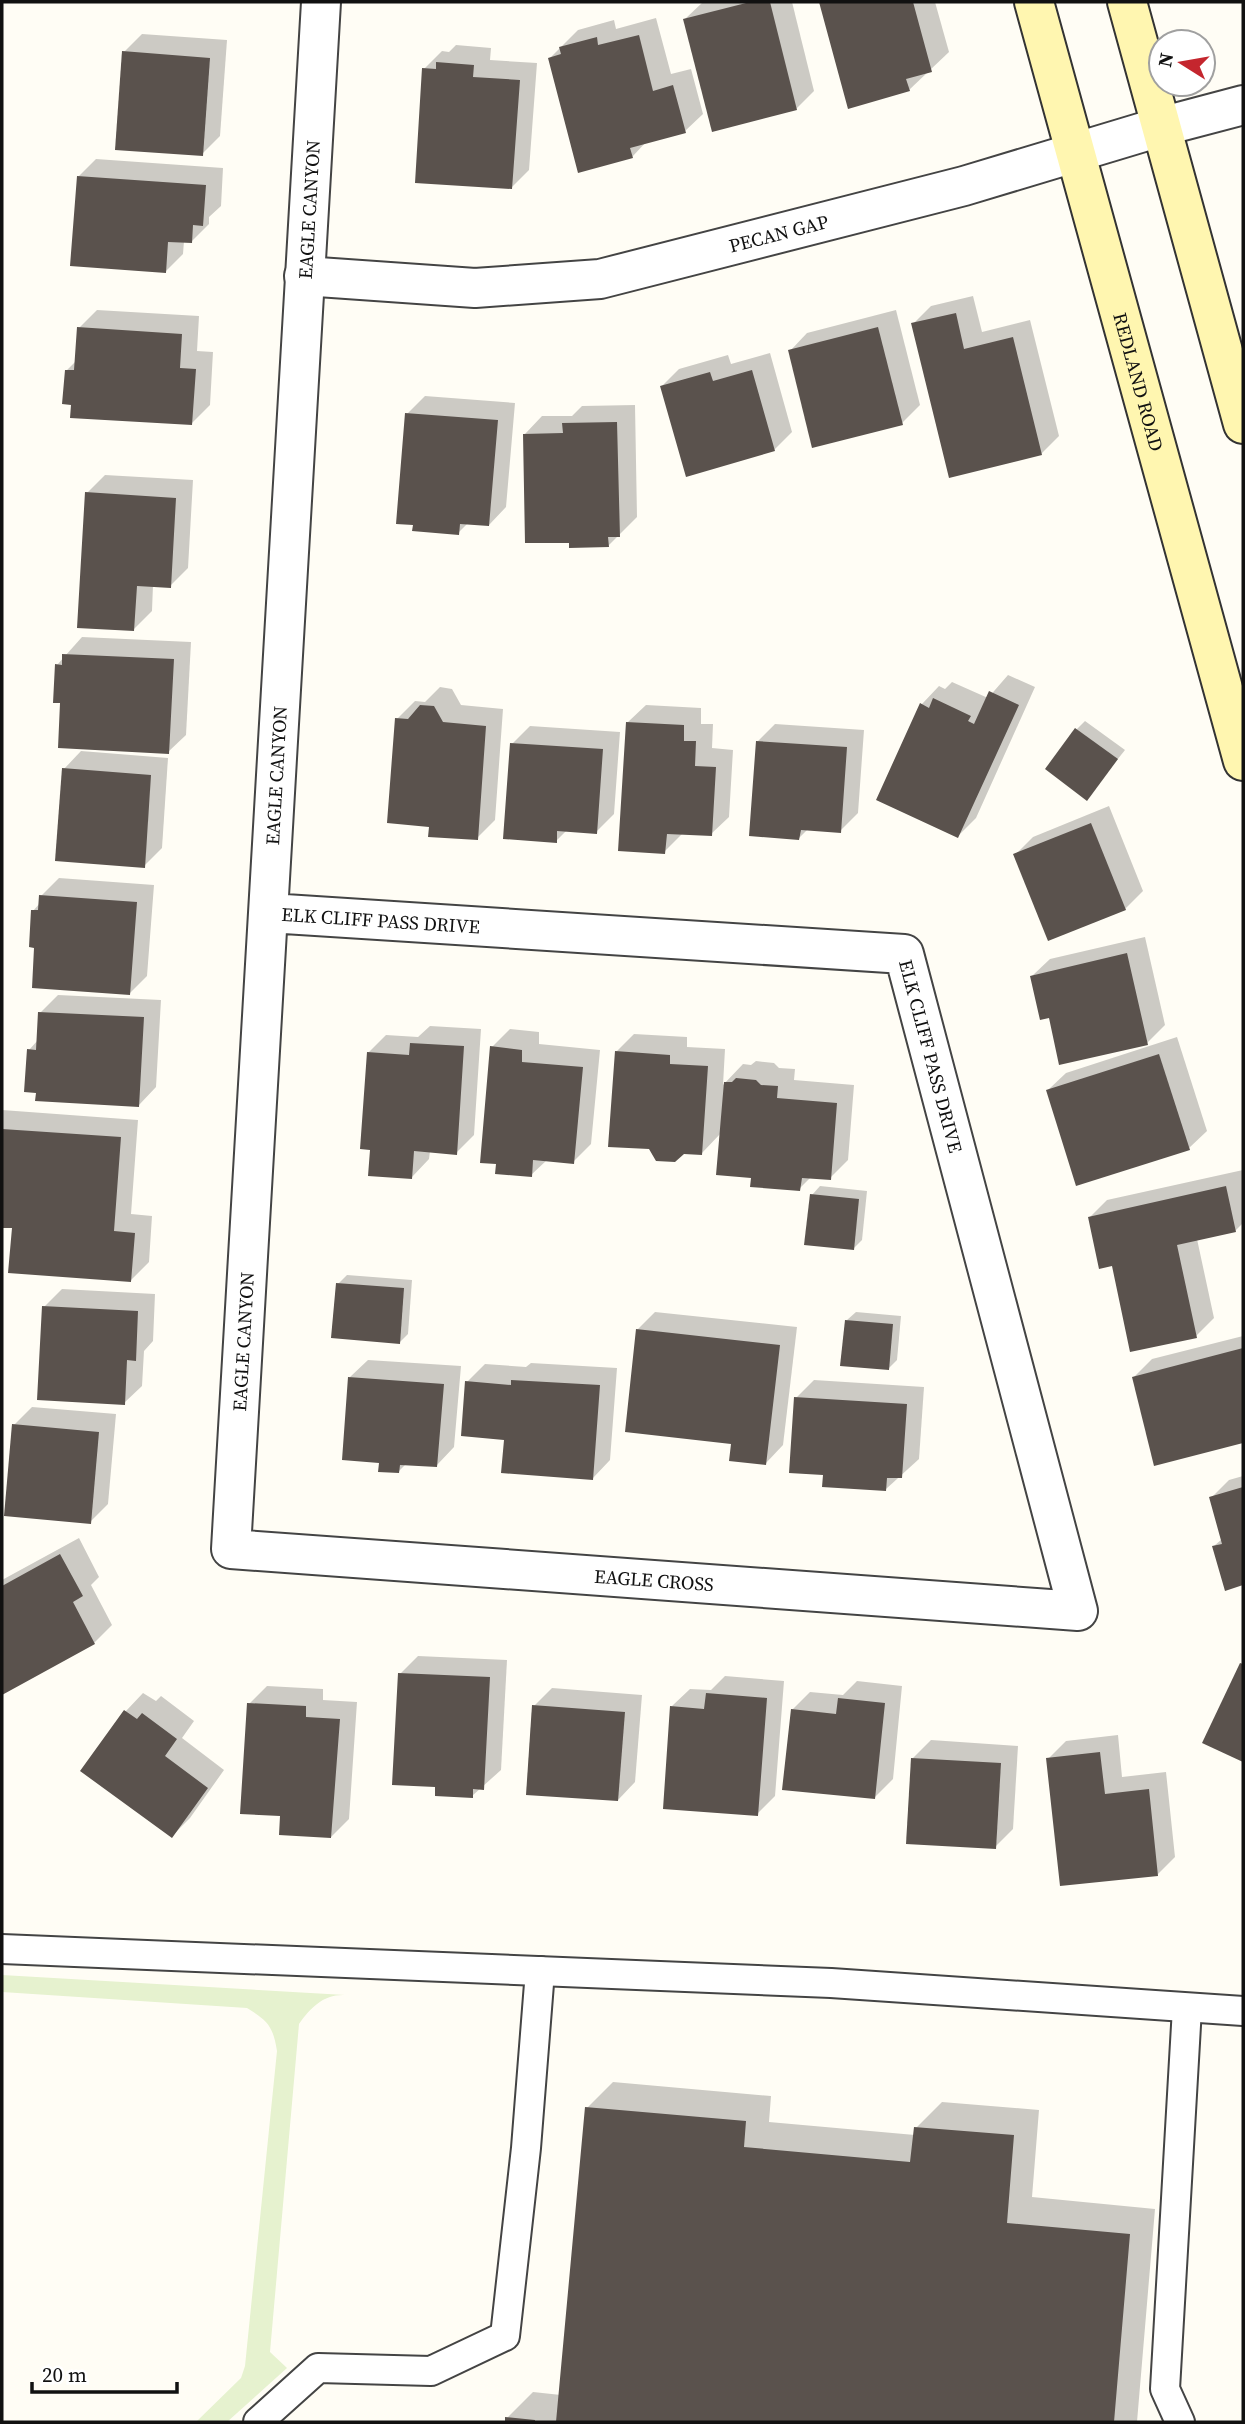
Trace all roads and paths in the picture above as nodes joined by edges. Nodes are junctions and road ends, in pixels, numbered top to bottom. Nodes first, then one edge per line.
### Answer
1 (321, 2) edge
2 (1034, 2) edge
3 (1127, 2) edge
4 (1243, 105) edge
5 (1160, 127) junction
6 (1074, 153) junction
7 (304, 276) junction
8 (1243, 424) edge
9 (1243, 761) edge
10 (269, 913) junction
11 (231, 1549) joint
12 (1078, 1611) joint
13 (2, 1949) edge
14 (540, 1971) junction
15 (1186, 2008) junction
16 (1243, 2011) edge
17 (258, 2422) edge
18 (1181, 2422) edge

1 - 7 street, EAGLE CANYON
2 - 6 main road, REDLAND ROAD
3 - 5 main road
4 - 5 street, PECAN GAP
5 - 6 street, PECAN GAP
5 - 8 main road
6 - 7 street, PECAN GAP
6 - 9 main road, REDLAND ROAD
7 - 10 street, EAGLE CANYON
10 - 11 street, EAGLE CANYON
10 - 12 street, ELK CLIFF PASS DRIVE
11 - 12 street, EAGLE CROSS
13 - 14 lane
14 - 15 lane
14 - 17 lane
15 - 16 lane
15 - 18 lane

